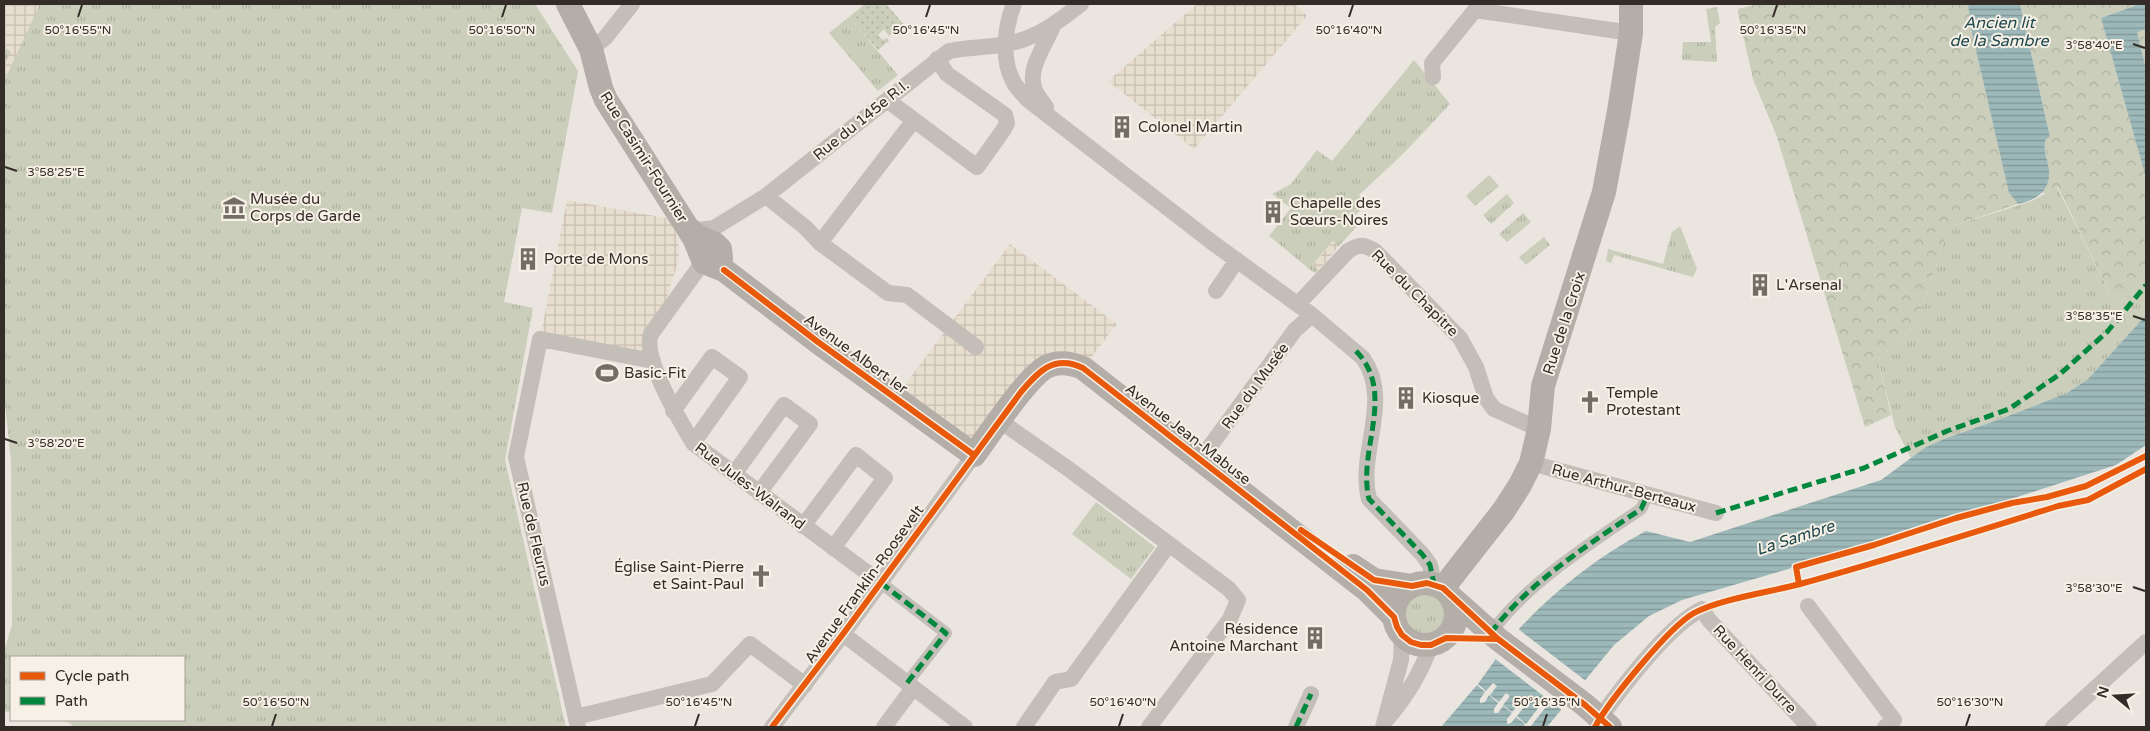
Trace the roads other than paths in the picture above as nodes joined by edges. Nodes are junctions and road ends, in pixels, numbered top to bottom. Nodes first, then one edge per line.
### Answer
1 (568, 4) edge
2 (632, 4) edge
3 (1014, 4) edge
4 (1080, 4) edge
5 (1631, 4) edge
6 (1472, 7) edge
7 (1053, 26) junction
8 (1631, 33) junction
9 (1006, 44) junction
10 (591, 49) junction
11 (937, 59) junction
12 (1433, 77) dead end
13 (887, 100) junction
14 (914, 120) junction
15 (1058, 123) junction
16 (766, 196) junction
17 (725, 220) junction
18 (688, 227) junction
19 (820, 243) junction
20 (710, 259) junction
21 (1237, 260) junction
22 (1216, 291) dead end
23 (1298, 304) junction
24 (1312, 314) junction
25 (976, 347) dead end
26 (653, 360) junction
27 (674, 411) junction
28 (1000, 421) junction
29 (1539, 429) junction
30 (693, 443) junction
31 (974, 455) junction
32 (1200, 460) junction
33 (1531, 463) junction
34 (734, 474) junction
35 (759, 493) junction
36 (1648, 494) junction
37 (1247, 496) junction
38 (1716, 513) dead end
39 (803, 526) junction
40 (1168, 544) junction
41 (833, 548) junction
42 (881, 583) junction
43 (1435, 589) junction
44 (1808, 606) dead end
45 (1398, 626) junction
46 (844, 634) junction
47 (1497, 638) junction
48 (1439, 641) junction
49 (2146, 642) edge
50 (805, 684) junction
51 (910, 685) junction
52 (1311, 694) dead end
53 (577, 722) edge
54 (1605, 722) edge
55 (1384, 723) edge
56 (1890, 724) edge
57 (772, 727) edge
58 (884, 727) edge
59 (965, 727) edge
60 (1024, 727) edge
61 (1149, 727) edge
62 (1296, 727) edge
63 (1809, 727) edge
64 (2053, 727) edge

1 - 10 main road, Rue Casimir-Fournier
2 - 10 street
3 - 9 street
4 - 7 street, Rue du 145e R.I.
5 - 8 main road, Rue de la Croix
6 - 8 street
6 - 12 street
7 - 9 street, Rue du 145e R.I.
7 - 15 street
8 - 29 main road, Rue de la Croix
9 - 11 street, Rue du 145e R.I.
9 - 15 street
10 - 18 main road, Rue Casimir-Fournier
11 - 13 street, Rue du 145e R.I.
11 - 14 street
13 - 14 street
13 - 16 street, Rue du 145e R.I.
14 - 19 street
15 - 21 street
16 - 17 street, Rue du 145e R.I.
16 - 19 street
17 - 18 street, Rue du 145e R.I.
17 - 20 street
18 - 20 main road, Avenue Albert Ier
19 - 25 street
20 - 26 street, Rue Jules-Walrand
20 - 31 main road, Avenue Albert Ier
21 - 22 street
21 - 23 street
23 - 24 street
23 - 29 street, Rue du Chapitre
24 - 32 street, Rue du Musée
24 - 43 street
26 - 27 street, Rue Jules-Walrand
26 - 53 street, Rue de Fleurus
27 - 30 street, Rue Jules-Walrand
27 - 30 street
28 - 31 main road, Avenue Jean-Mabuse
28 - 32 main road, Avenue Jean-Mabuse
28 - 40 street
29 - 33 main road, Rue de la Croix
30 - 34 street, Rue Jules-Walrand
31 - 42 street, Avenue Franklin-Roosevelt
32 - 37 main road, Avenue Jean-Mabuse
33 - 36 street, Rue Arthur-Berteaux
33 - 43 main road, Rue de la Croix
34 - 35 street, Rue Jules-Walrand
34 - 35 street
35 - 39 street, Rue Jules-Walrand
36 - 38 street, Rue Arthur-Berteaux
36 - 47 street
37 - 43 main road
37 - 45 main road, Avenue Jean-Mabuse
39 - 41 street, Rue Jules-Walrand
39 - 41 street
40 - 60 street
40 - 61 street
41 - 42 street, Rue Jules-Walrand
42 - 46 street, Avenue Franklin-Roosevelt
42 - 51 street
43 - 45 main road
43 - 47 main road
43 - 48 main road
44 - 56 street
45 - 48 main road
45 - 55 street
46 - 50 street, Avenue Franklin-Roosevelt
46 - 51 street
47 - 48 main road
47 - 54 main road
48 - 55 street
49 - 64 street
50 - 53 street
50 - 57 street, Avenue Franklin-Roosevelt
51 - 58 street
51 - 59 street
52 - 62 street
54 - 63 street, Rue Henri Durre

